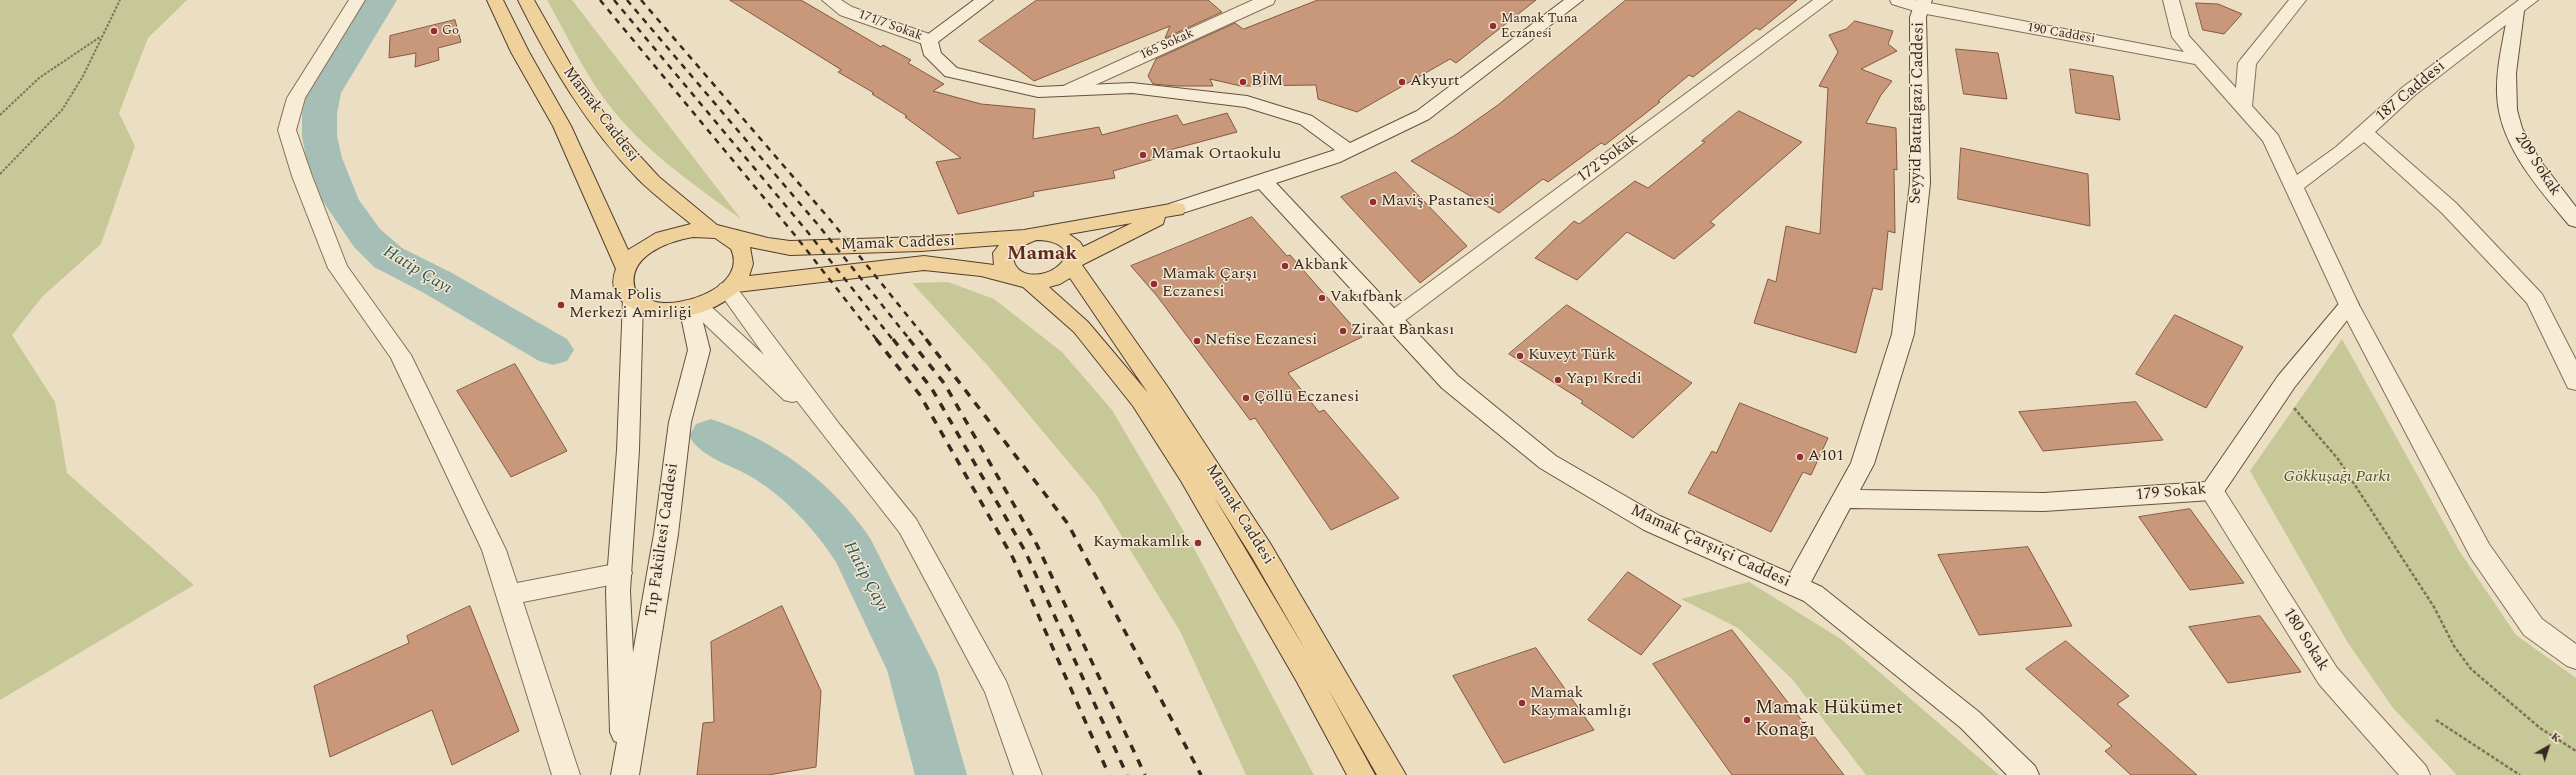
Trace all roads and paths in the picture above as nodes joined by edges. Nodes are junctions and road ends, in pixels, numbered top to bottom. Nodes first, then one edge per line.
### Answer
1 (120, 0) edge
2 (357, 0) edge
3 (495, 0) edge
4 (526, 0) edge
5 (830, 0) edge
6 (985, 0) edge
7 (1267, 0) edge
8 (1575, 0) edge
9 (1824, 0) edge
10 (1898, 0) edge
11 (2171, 0) edge
12 (2298, 0) edge
13 (2530, 0) edge
14 (1922, 4) edge
15 (2516, 11) junction
16 (101, 37) junction
17 (929, 40) junction
18 (2202, 60) junction
19 (1067, 90) junction
20 (2243, 107) junction
21 (0, 115) edge
22 (2364, 132) junction
23 (1348, 151) junction
24 (0, 174) edge
25 (1263, 181) junction
26 (2293, 187) junction
27 (1176, 209) junction
28 (2576, 220) edge
29 (719, 233) junction
30 (1028, 235) junction
31 (1072, 263) junction
32 (626, 268) junction
33 (1024, 281) junction
34 (730, 287) junction
35 (633, 300) junction
36 (2349, 305) junction
37 (694, 306) junction
38 (1392, 320) junction
39 (2576, 382) edge
40 (2279, 392) junction
41 (832, 431) junction
42 (2212, 491) junction
43 (1842, 499) junction
44 (620, 573) junction
45 (1795, 587) junction
46 (508, 594) junction
47 (2576, 658) edge
48 (2436, 720) dead end
49 (2576, 751) edge
50 (566, 775) edge
51 (625, 775) edge
52 (1028, 775) edge
53 (1361, 775) edge
54 (1392, 775) edge
55 (2025, 775) edge
56 (2416, 775) edge
57 (2520, 775) edge

1 - 16 path
2 - 46 street
3 - 32 main road, Mamak Caddesi
4 - 29 main road, Mamak Caddesi
5 - 17 street, 171/7 Sokak
6 - 17 street
7 - 19 street, 165 Sokak
8 - 23 street
9 - 38 street, 172 Sokak
10 - 14 street, 190 Caddesi
11 - 18 street
12 - 20 street
13 - 15 street, 187 Caddesi
14 - 18 street, 190 Caddesi
14 - 43 street, Seyyid Battalgazi Caddesi
15 - 22 street, 187 Caddesi
15 - 28 street, 209 Sokak
16 - 21 path
16 - 24 path
17 - 19 street
18 - 20 street
19 - 23 street
20 - 26 street
22 - 26 street, 187 Caddesi
22 - 39 street
23 - 25 street
25 - 27 street
25 - 38 street, Mamak Çarşıiçi Caddesi
26 - 36 street
27 - 30 main road
27 - 31 main road
29 - 30 main road, Mamak Caddesi
29 - 32 main road
29 - 34 main road
30 - 31 main road
30 - 33 main road
31 - 33 main road
31 - 54 main road, Mamak Caddesi
32 - 35 main road
33 - 34 main road, Mamak Caddesi
33 - 53 main road, Mamak Caddesi
34 - 37 main road
34 - 41 street
35 - 37 main road
35 - 44 street, Tıp Fakültesi Caddesi
36 - 40 street, 179 Sokak
36 - 47 street
37 - 41 street
37 - 51 street, Tıp Fakültesi Caddesi
38 - 45 street, Mamak Çarşıiçi Caddesi
40 - 42 street, 179 Sokak
40 - 49 path
41 - 52 street
42 - 43 street, 179 Sokak
42 - 56 street, 180 Sokak
43 - 45 street, Seyyid Battalgazi Caddesi
44 - 46 street
44 - 51 street, Tıp Fakültesi Caddesi
45 - 55 street, Mamak Çarşıiçi Caddesi
46 - 50 street
48 - 57 path

